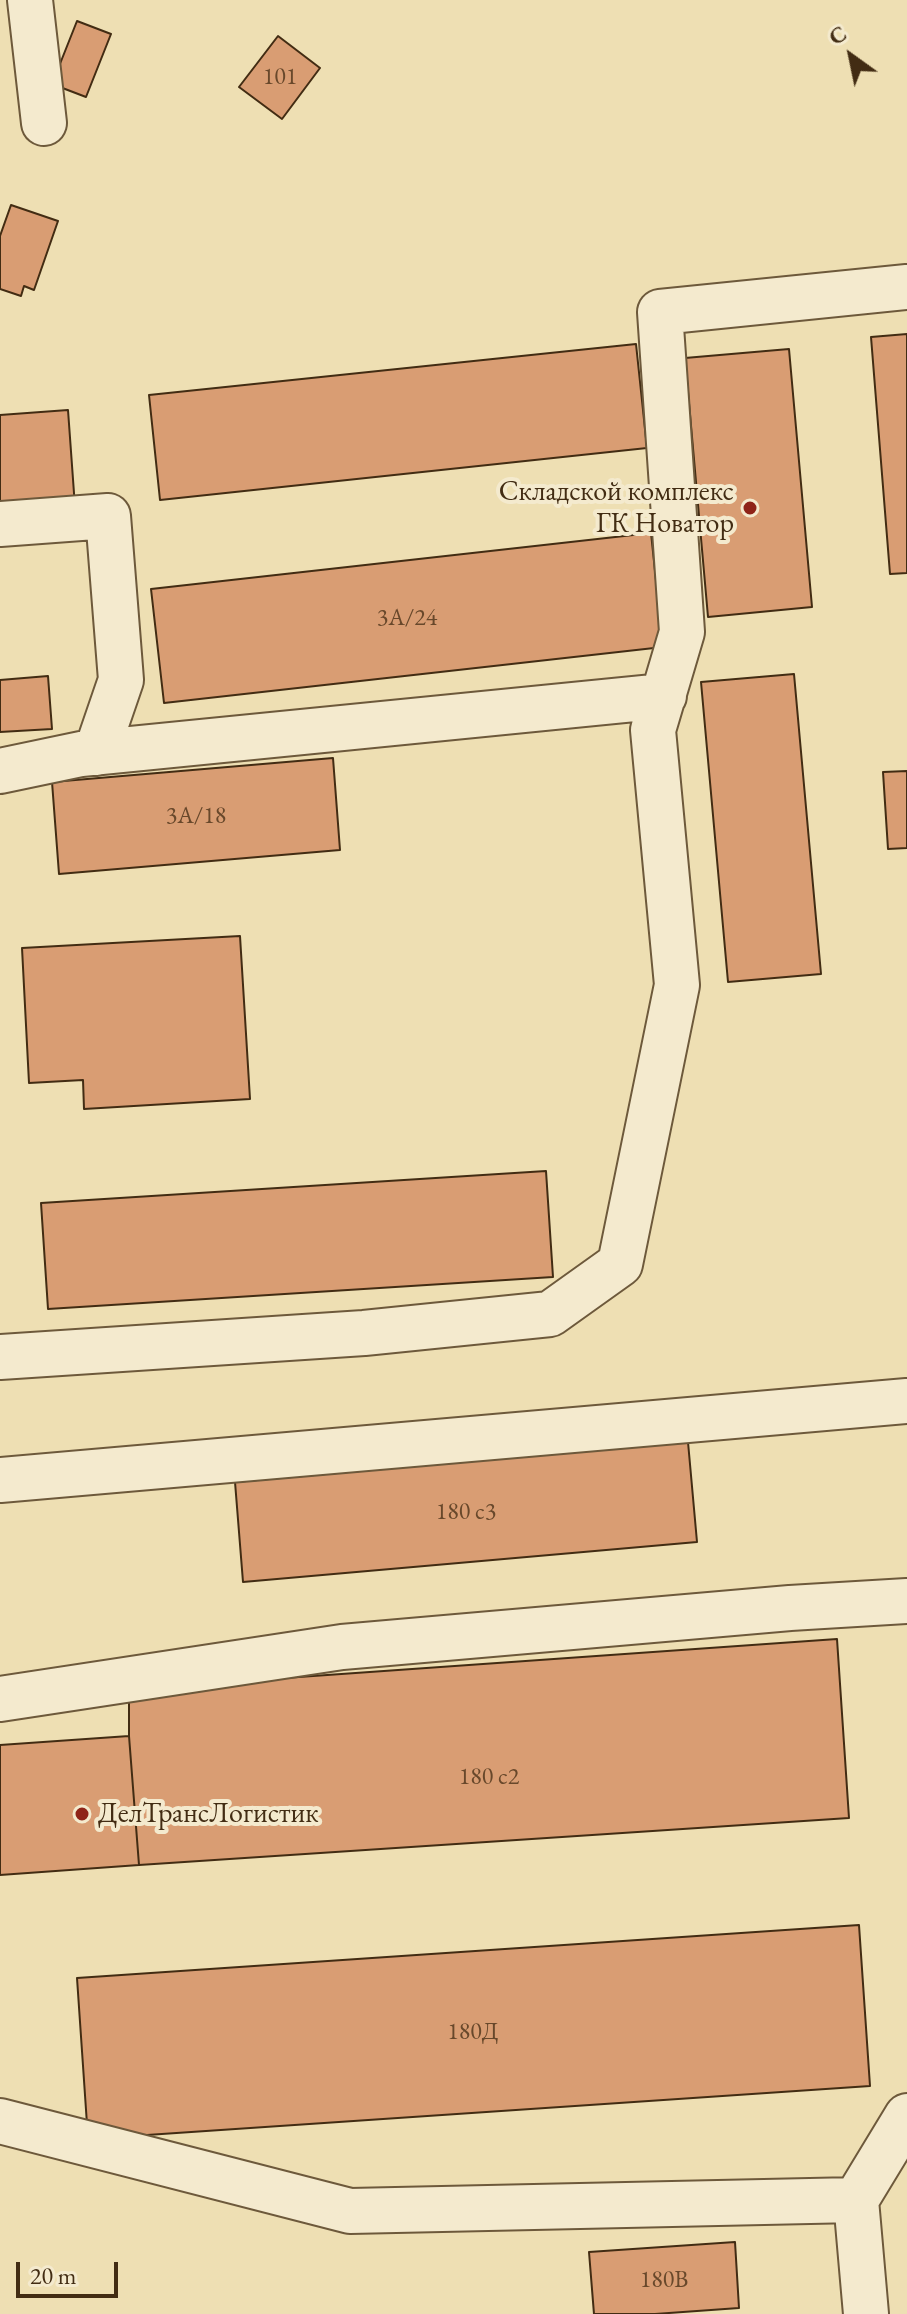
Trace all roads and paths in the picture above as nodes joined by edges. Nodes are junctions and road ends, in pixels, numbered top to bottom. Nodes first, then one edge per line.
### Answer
1 (30, 0) edge
2 (44, 123) dead end
3 (907, 287) edge
4 (0, 524) edge
5 (664, 696) junction
6 (96, 753) junction
7 (0, 771) edge
8 (0, 1357) edge
9 (907, 1401) edge
10 (0, 1480) edge
11 (907, 1601) edge
12 (0, 1699) edge
13 (907, 2116) edge
14 (0, 2121) edge
15 (856, 2200) junction
16 (866, 2314) edge

1 - 2 lane
3 - 5 lane
4 - 6 lane
5 - 6 lane
5 - 8 lane
6 - 7 lane
9 - 10 lane
11 - 12 lane
13 - 15 lane
14 - 15 lane
15 - 16 lane

